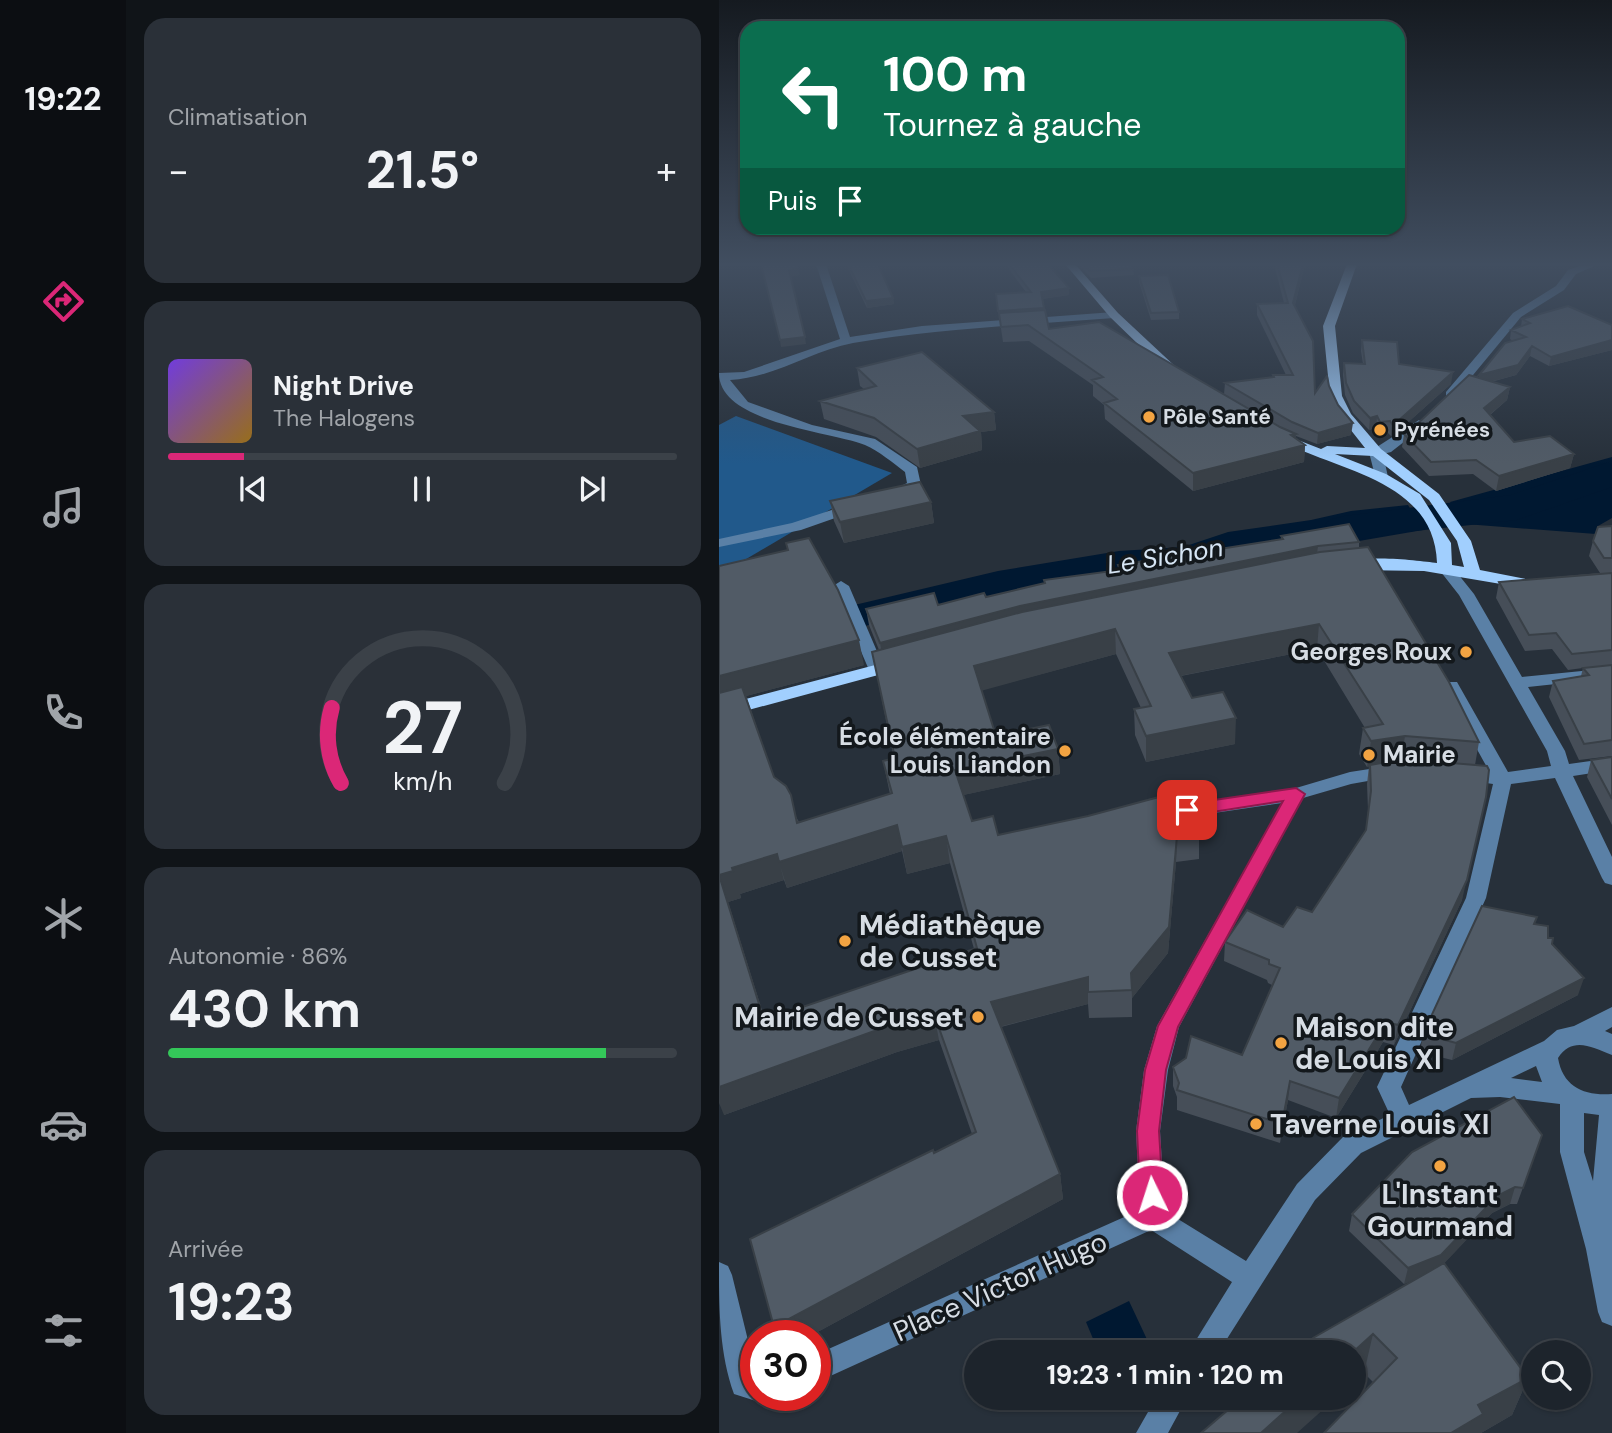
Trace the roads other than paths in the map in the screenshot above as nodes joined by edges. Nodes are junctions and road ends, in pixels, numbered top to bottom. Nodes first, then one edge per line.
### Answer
1 (843, 331) edge
2 (915, 331) edge
3 (1131, 331) edge
4 (1329, 331) edge
5 (1504, 331) edge
6 (846, 341) junction
7 (720, 377) edge
8 (1187, 381) edge
9 (1275, 433) edge
10 (1313, 450) junction
11 (1376, 452) junction
12 (1381, 477) junction
13 (887, 495) edge
14 (861, 504) edge
15 (719, 542) edge
16 (1345, 566) edge
17 (1445, 567) junction
18 (1473, 572) junction
19 (1556, 585) edge
20 (841, 586) dead end
21 (1466, 594) junction
22 (916, 659) edge
23 (877, 670) junction
24 (1612, 673) edge
25 (1517, 682) junction
26 (1451, 687) edge
27 (719, 712) edge
28 (1612, 764) edge
29 (1401, 770) edge
30 (1562, 771) junction
31 (1442, 772) edge
32 (1503, 779) junction
33 (1296, 794) junction
34 (1187, 810) edge
35 (1612, 878) edge
36 (1612, 1016) edge
37 (1579, 1034) junction
38 (1612, 1045) edge
39 (1550, 1048) junction
40 (1464, 1090) junction
41 (1570, 1097) junction
42 (1612, 1106) edge
43 (1403, 1118) junction
44 (1153, 1217) junction
45 (1599, 1249) junction
46 (719, 1275) edge
47 (1249, 1278) junction
48 (1612, 1312) edge
49 (1210, 1340) edge
50 (740, 1350) edge
51 (831, 1362) edge
52 (1165, 1410) edge
53 (1151, 1433) edge

1 - 6 street
2 - 6 street
3 - 8 main road
4 - 11 main road
5 - 11 street
6 - 7 street
7 - 13 street
9 - 10 main road
10 - 11 main road
10 - 12 main road
11 - 12 street
11 - 18 main road
12 - 17 main road
14 - 15 street
16 - 17 main road
17 - 18 main road
17 - 21 street
18 - 19 main road
18 - 21 street
20 - 23 street
21 - 25 street
22 - 23 main road
23 - 27 main road
24 - 25 street
25 - 30 street
26 - 32 street
28 - 30 street
29 - 33 street
30 - 32 street
30 - 35 street
31 - 32 street
32 - 43 street
33 - 34 street
33 - 44 street
36 - 37 street
37 - 38 street
37 - 39 street
39 - 40 street
39 - 41 street
40 - 41 street
40 - 43 street
41 - 42 street
41 - 45 street
42 - 45 street
43 - 47 street
44 - 47 street
44 - 51 street, Place Victor Hugo
45 - 48 street
46 - 50 street
47 - 49 street
52 - 53 street

